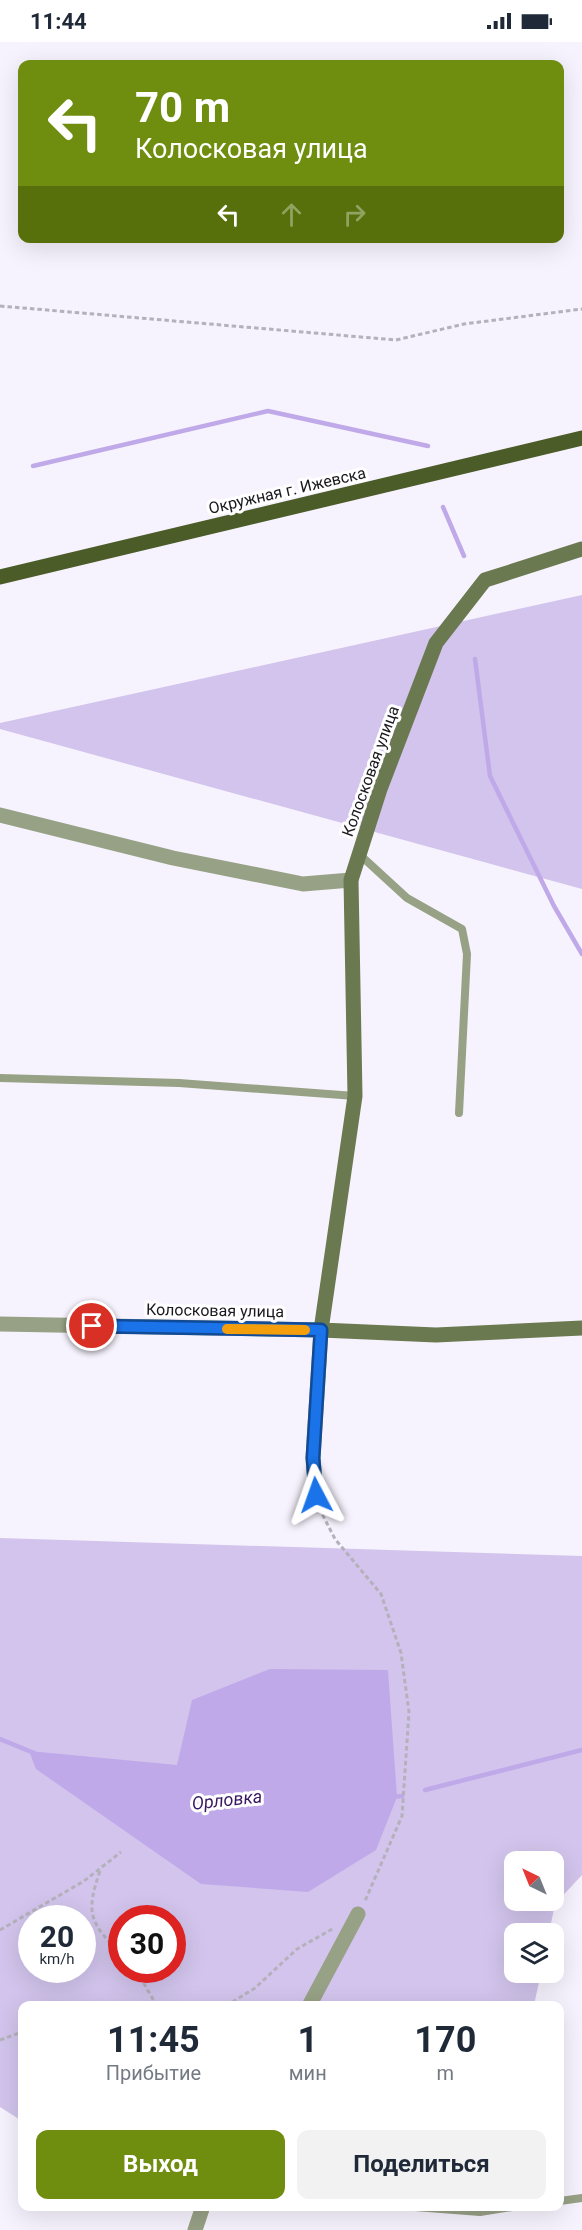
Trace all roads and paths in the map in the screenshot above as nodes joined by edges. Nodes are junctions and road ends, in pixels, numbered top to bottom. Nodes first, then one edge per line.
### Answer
1 (0, 306) edge
2 (582, 309) edge
3 (582, 438) edge
4 (582, 549) edge
5 (0, 577) edge
6 (0, 815) edge
7 (359, 854) junction
8 (351, 880) junction
9 (0, 1078) edge
10 (355, 1096) junction
11 (459, 1113) dead end
12 (0, 1324) edge
13 (582, 1328) edge
14 (321, 1330) junction
15 (316, 1495) joint
16 (121, 1851) dead end
17 (100, 1870) junction
18 (358, 1914) junction
19 (0, 1930) edge
20 (108, 1938) edge
21 (144, 1983) edge
22 (154, 2001) edge
23 (234, 2001) edge
24 (312, 2001) edge
25 (18, 2033) edge
26 (0, 2040) edge
27 (582, 2198) edge
28 (564, 2200) edge
29 (201, 2211) edge
30 (467, 2211) edge
31 (486, 2211) edge
32 (195, 2230) edge

1 - 2 path
3 - 5 main road, Окружная г. Ижевска
4 - 7 street, Колосковая улица
6 - 8 street
7 - 8 street, Колосковая улица
7 - 11 lane
8 - 10 street, Колосковая улица
9 - 10 lane
10 - 14 street, Колосковая улица
12 - 14 street, Колосковая улица
13 - 14 street, Колосковая улица
14 - 15 street
15 - 18 path
16 - 17 path
17 - 19 path
17 - 20 path
18 - 23 path
18 - 24 street
21 - 22 path
25 - 26 path
27 - 28 lane
29 - 32 street
30 - 31 lane

